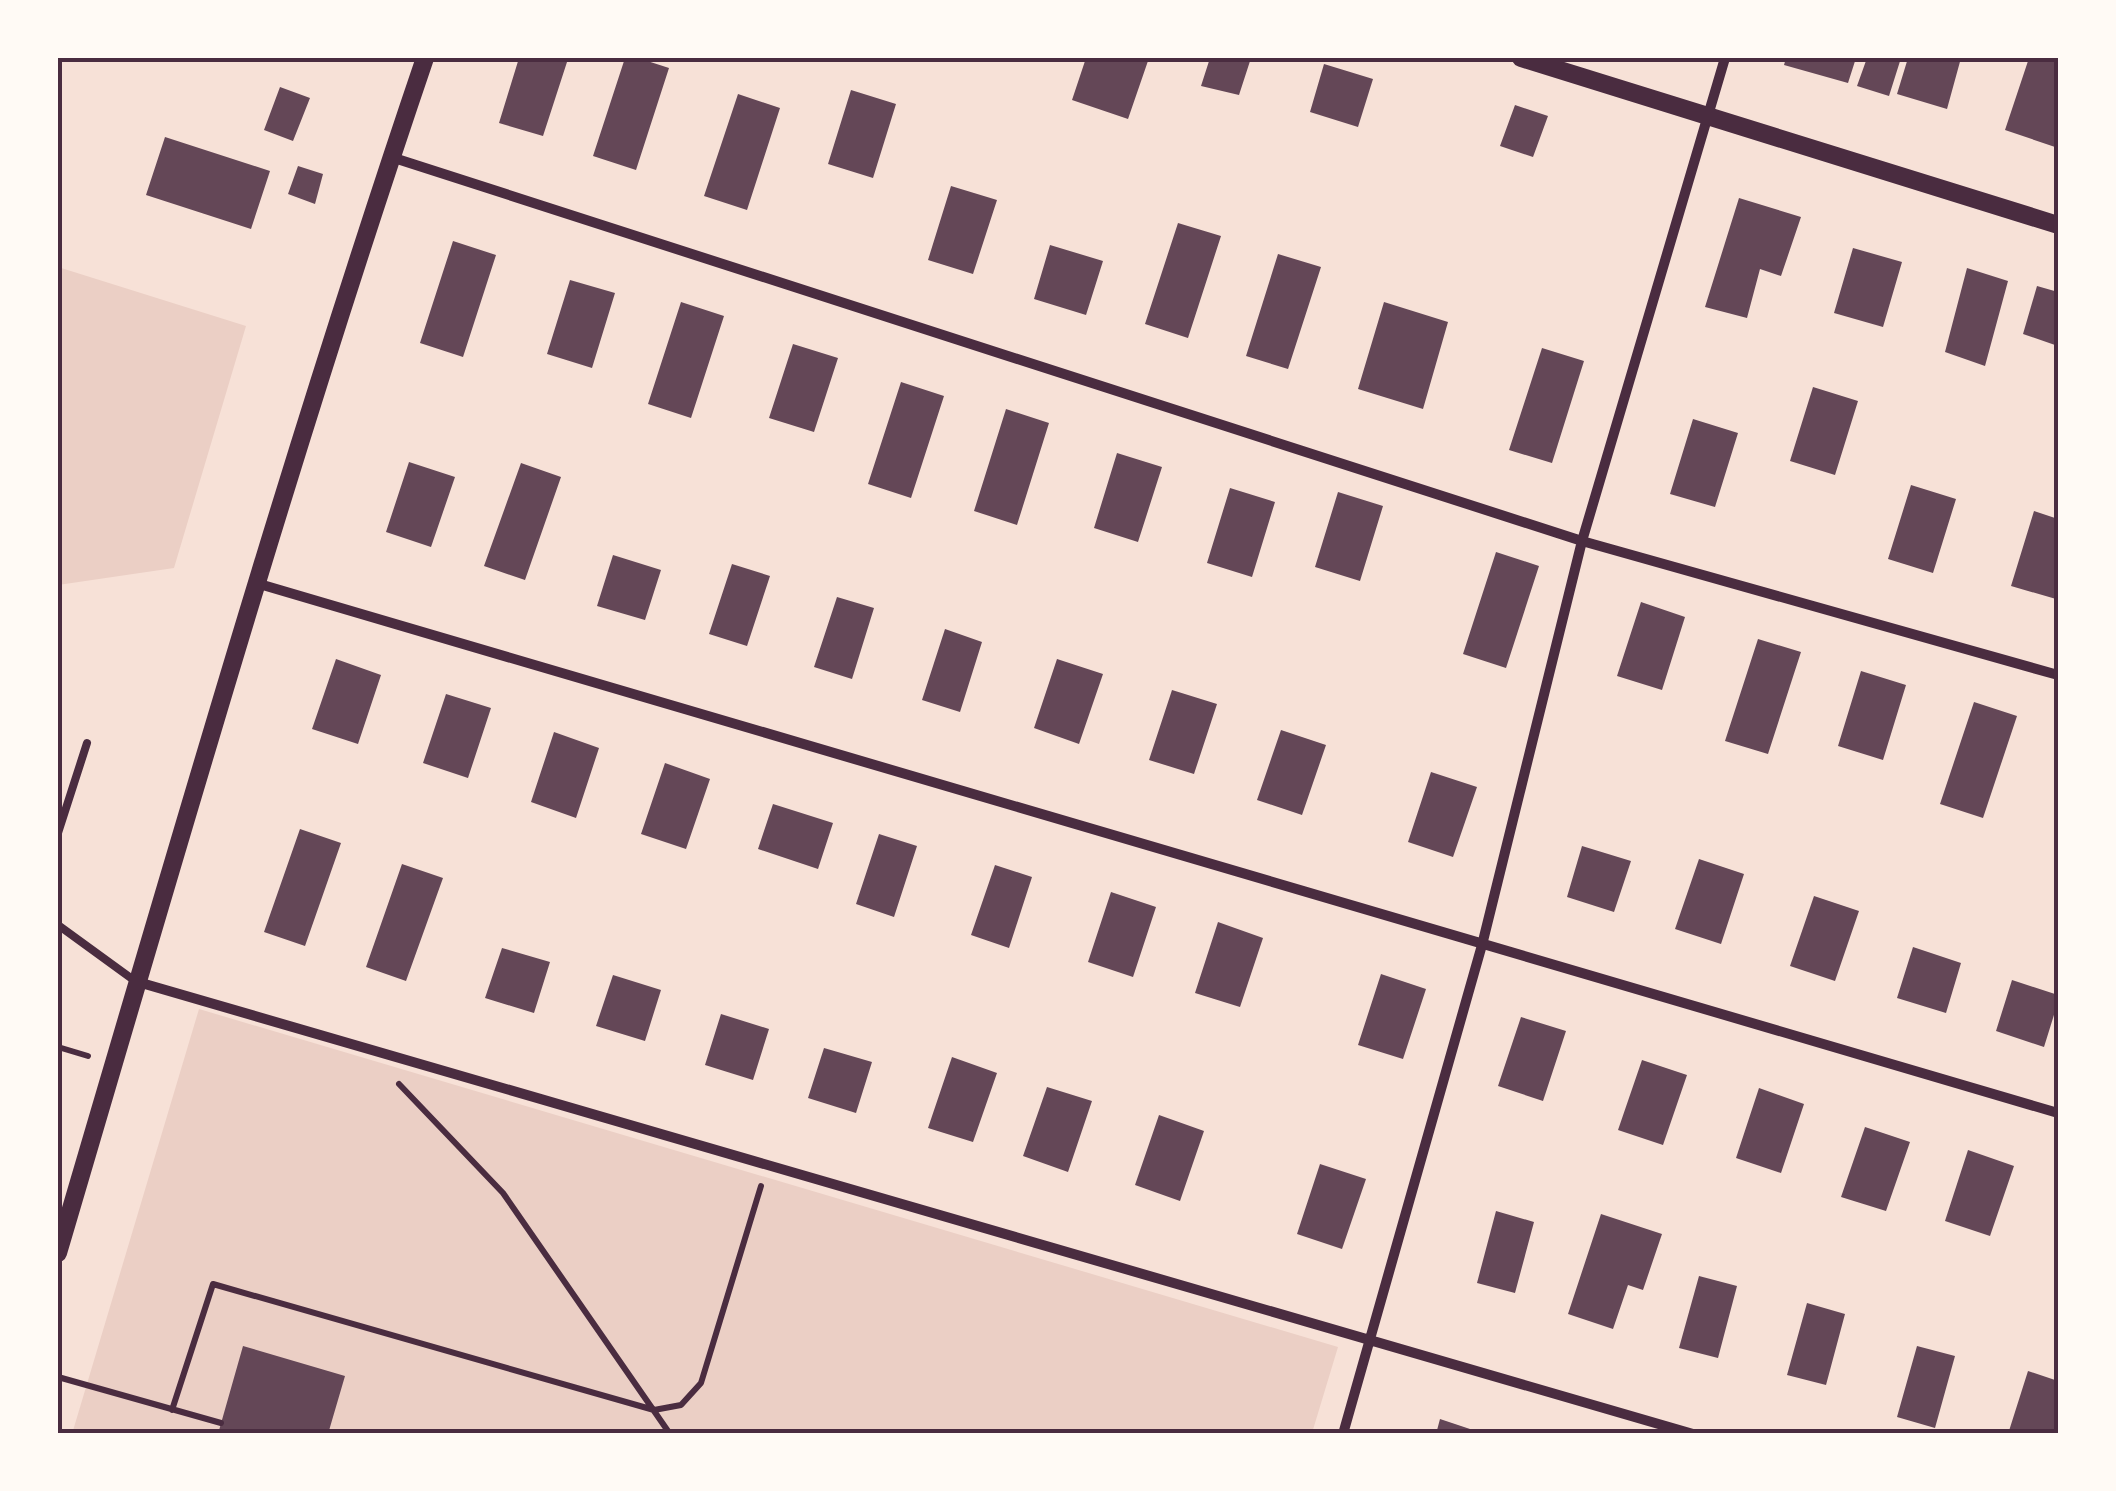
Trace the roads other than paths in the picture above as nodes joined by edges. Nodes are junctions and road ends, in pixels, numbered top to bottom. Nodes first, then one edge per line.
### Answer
1 (425, 58) edge
2 (1521, 58) edge
3 (1725, 58) edge
4 (1710, 115) junction
5 (391, 157) junction
6 (2058, 224) edge
7 (1582, 541) junction
8 (256, 583) junction
9 (2058, 676) edge
10 (87, 744) dead end
11 (58, 833) edge
12 (58, 925) edge
13 (1482, 945) junction
14 (138, 982) junction
15 (2058, 1113) edge
16 (58, 1253) edge
17 (1370, 1340) junction
18 (1343, 1434) edge
19 (1693, 1434) edge

1 - 5 street
2 - 4 street
3 - 4 street
4 - 6 street
4 - 7 street
5 - 7 street
5 - 8 street
7 - 9 street
7 - 13 street
8 - 13 street
8 - 14 street
10 - 11 lane
12 - 14 lane
13 - 15 street
13 - 17 street
14 - 16 street
14 - 17 street
17 - 18 street
17 - 19 street

